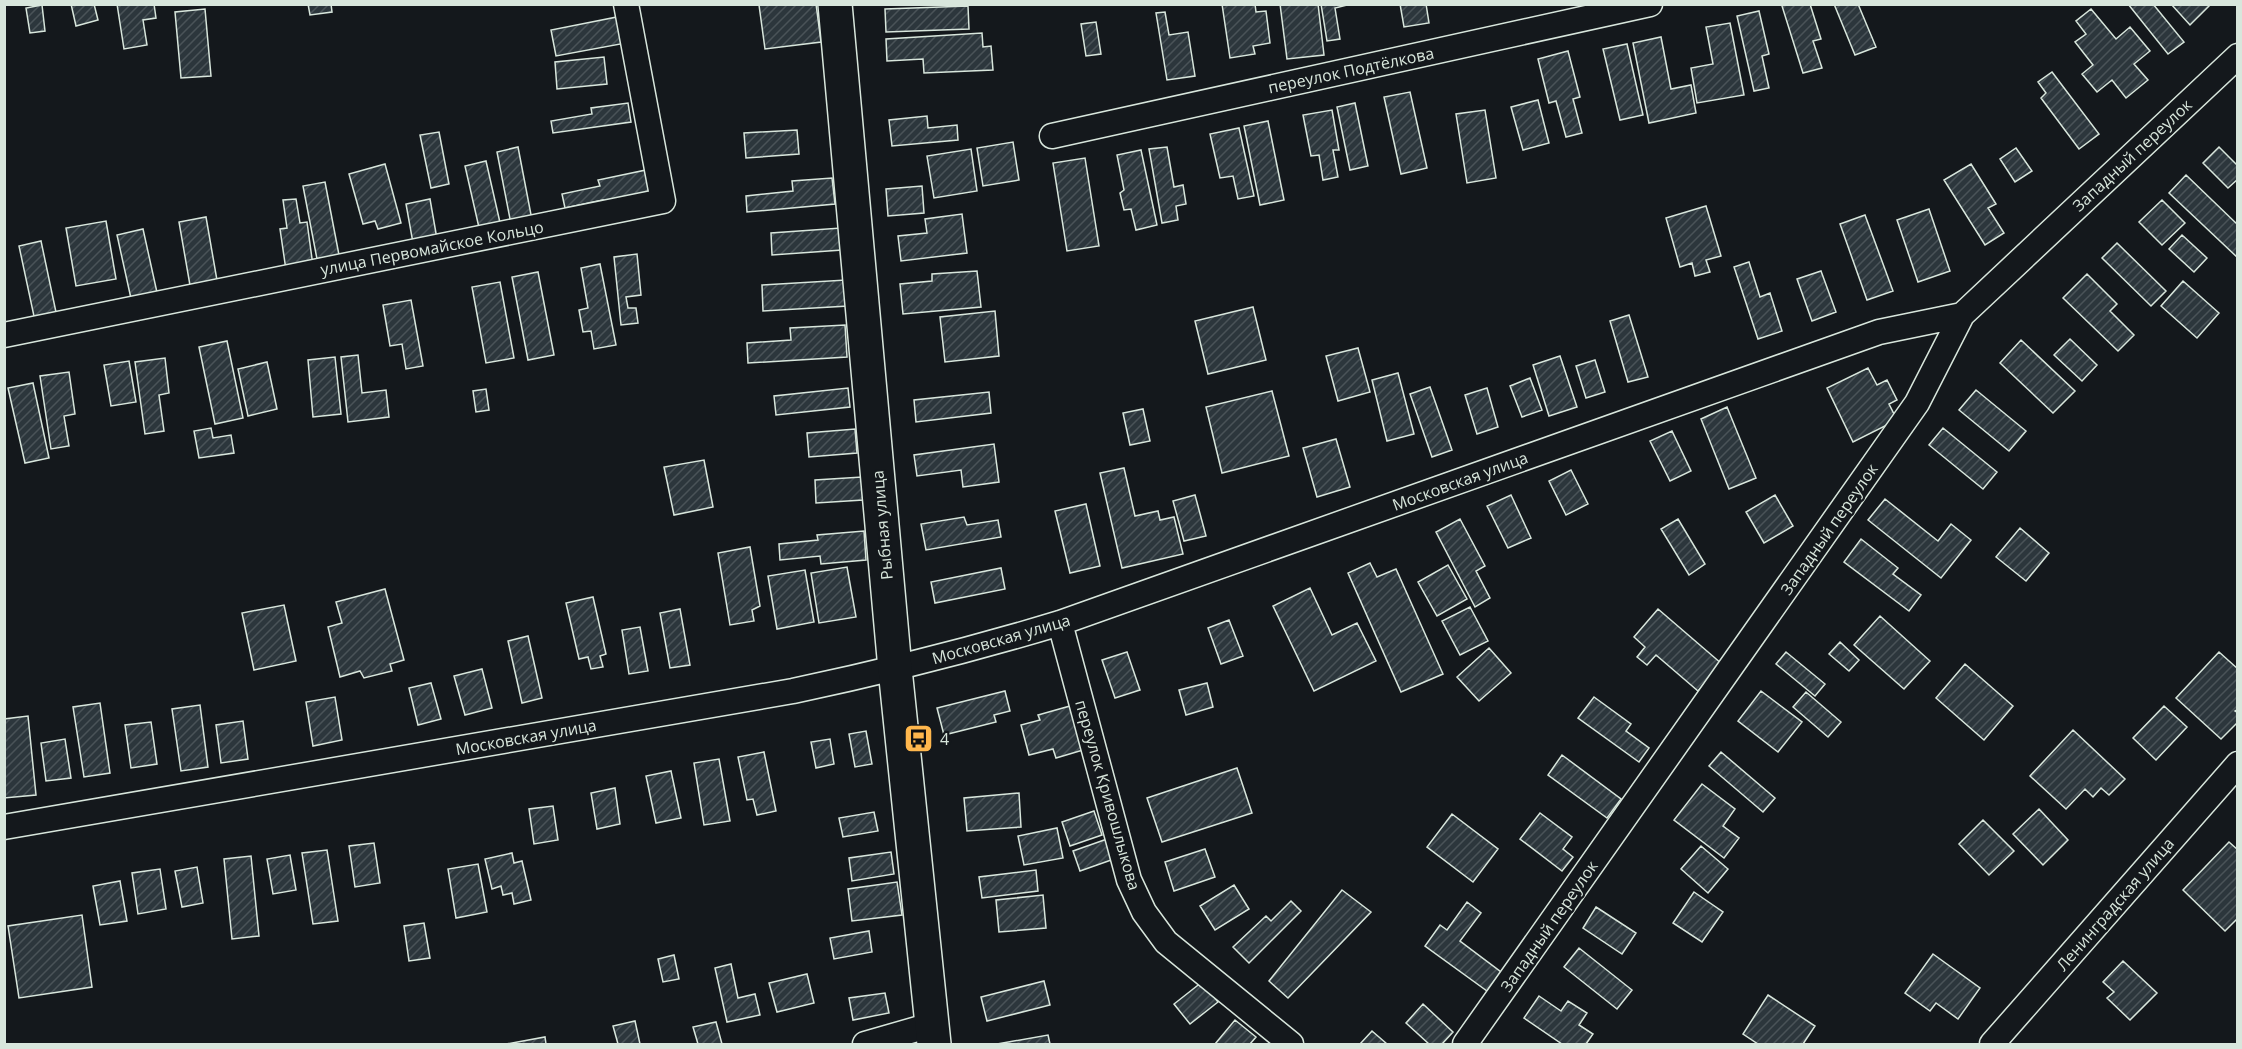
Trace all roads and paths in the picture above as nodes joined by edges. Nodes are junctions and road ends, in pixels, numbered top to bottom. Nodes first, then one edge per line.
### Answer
1 (626, 4) edge
2 (835, 4) edge
3 (1650, 4) edge
4 (2238, 56) edge
5 (1052, 136) dead end
6 (1962, 315) junction
7 (4, 335) edge
8 (1060, 623) junction
9 (895, 669) junction
10 (2238, 764) edge
11 (4, 827) edge
12 (933, 1035) edge
13 (865, 1044) edge
14 (1291, 1044) edge
15 (1465, 1044) edge
16 (1992, 1044) edge

1 - 7 street, улица Первомайское Кольцо
2 - 9 street, Рыбная улица
3 - 5 street, переулок Подтёлкова
4 - 6 street, Западный переулок
6 - 8 street, Московская улица
6 - 15 street, Западный переулок
8 - 9 street, Московская улица
8 - 14 street, переулок Кривошлыкова
9 - 11 street, Московская улица
9 - 12 street, Рыбная улица
10 - 16 street, Ленинградская улица
12 - 13 street

